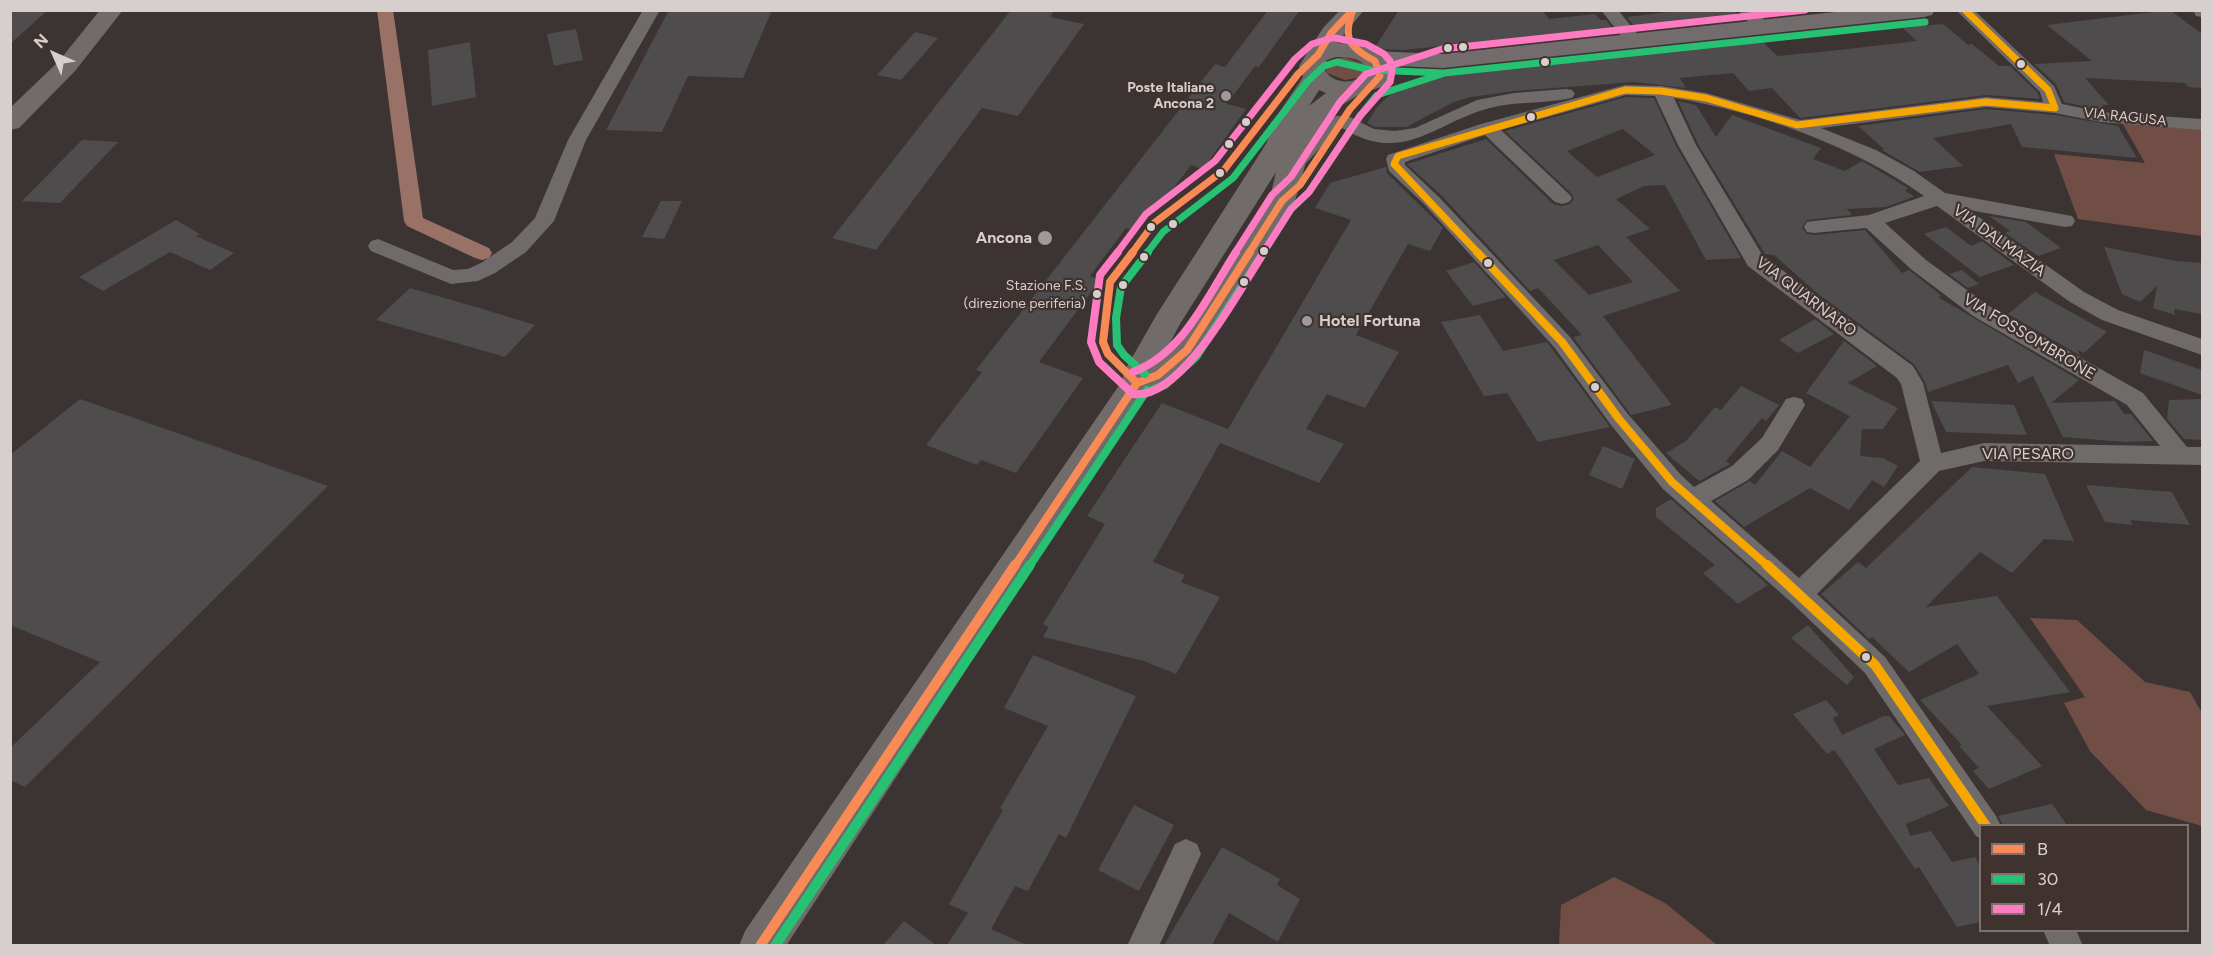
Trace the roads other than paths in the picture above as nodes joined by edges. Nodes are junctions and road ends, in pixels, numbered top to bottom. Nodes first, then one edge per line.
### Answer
1 (86, 10) edge
2 (112, 10) edge
3 (652, 10) edge
4 (1609, 10) edge
5 (1746, 10) edge
6 (1924, 10) edge
7 (1964, 10) edge
8 (1351, 13) edge
9 (1763, 28) junction
10 (1635, 42) junction
11 (1317, 66) junction
12 (1364, 70) junction
13 (1625, 90) junction
14 (1661, 91) junction
15 (10, 92) edge
16 (2055, 108) junction
17 (10, 123) edge
18 (2202, 124) edge
19 (1797, 126) junction
20 (1488, 128) junction
21 (1293, 166) junction
22 (1562, 198) dead end
23 (1939, 198) junction
24 (1871, 221) junction
25 (2065, 221) dead end
26 (1814, 227) dead end
27 (378, 246) dead end
28 (2202, 347) edge
29 (1137, 383) junction
30 (1794, 405) dead end
31 (2192, 456) edge
32 (1932, 464) junction
33 (1691, 501) junction
34 (1800, 594) junction
35 (1985, 824) edge
36 (1186, 854) dead end
37 (2059, 932) edge
38 (760, 945) edge
39 (1142, 945) edge
40 (2068, 945) edge

1 - 15 main road
2 - 17 main road
3 - 27 street
4 - 10 street
5 - 9 street
6 - 9 main road
7 - 16 street
8 - 11 main road
8 - 12 main road
9 - 10 main road
10 - 12 main road
11 - 12 main road
11 - 12 main road
11 - 29 main road
12 - 21 main road
13 - 14 street, VIA DALMAZIA
13 - 20 street, VIA DALMAZIA
13 - 21 street, VIA DALMAZIA
14 - 19 street, VIA DALMAZIA
14 - 32 street, VIA QUARNARO
16 - 18 street, VIA RAGUSA
16 - 19 street, VIA RAGUSA
19 - 23 street, VIA DALMAZIA
20 - 22 street
20 - 33 street, VIA DALMAZIA
21 - 29 main road
23 - 24 street
23 - 25 street
23 - 28 street, VIA DALMAZIA
24 - 26 street
24 - 31 street, VIA FOSSOMBRONE
29 - 38 main road
30 - 33 street
31 - 32 street, VIA PESARO
32 - 34 street
33 - 34 street
34 - 35 street
36 - 39 street
37 - 40 street

